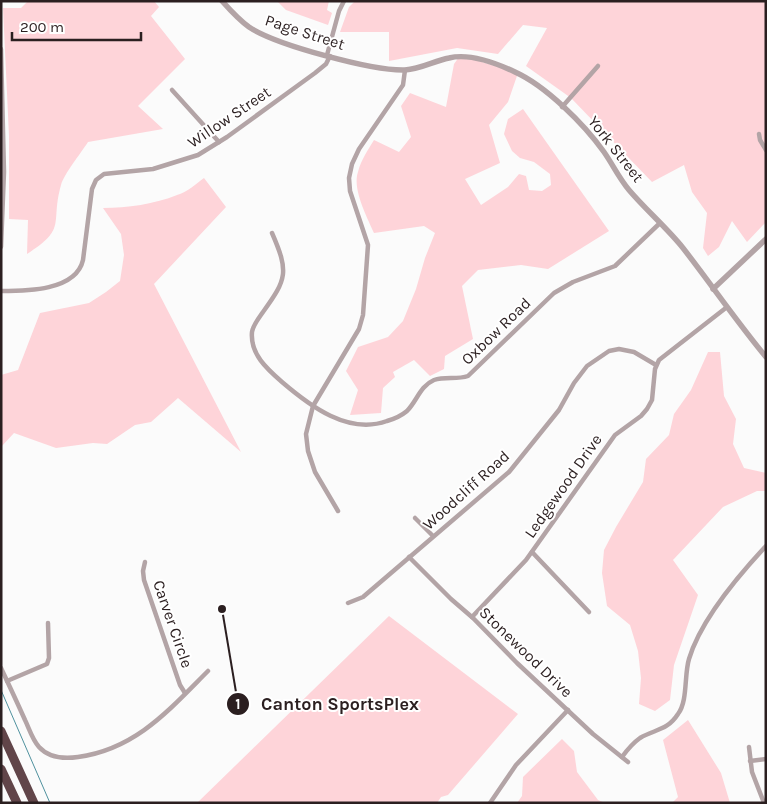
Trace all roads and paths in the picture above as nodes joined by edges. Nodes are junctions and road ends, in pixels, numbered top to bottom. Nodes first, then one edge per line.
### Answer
1 (222, 1) edge
2 (344, 1) edge
3 (1, 49) edge
4 (328, 55) junction
5 (360, 63) joint
6 (598, 66) dead end
7 (405, 70) junction
8 (172, 90) dead end
9 (562, 107) junction
10 (759, 134) dead end
11 (219, 142) junction
12 (766, 150) edge
13 (660, 223) junction
14 (272, 233) dead end
15 (766, 239) edge
16 (1, 247) edge
17 (713, 289) junction
18 (1, 291) edge
19 (727, 306) junction
20 (766, 357) edge
21 (656, 365) junction
22 (313, 406) junction
23 (338, 511) dead end
24 (415, 518) dead end
25 (433, 536) junction
26 (766, 546) edge
27 (532, 552) junction
28 (409, 557) junction
29 (145, 562) dead end
30 (348, 603) dead end
31 (589, 612) dead end
32 (472, 617) junction
33 (48, 623) dead end
34 (1, 668) edge
35 (208, 671) dead end
36 (7, 681) junction
37 (185, 693) junction
38 (568, 710) junction
39 (1, 731) edge
40 (749, 747) dead end
41 (622, 757) junction
42 (766, 759) edge
43 (750, 761) junction
44 (628, 762) dead end
45 (1, 769) edge
46 (16, 803) edge
47 (34, 803) edge
48 (490, 803) edge
49 (764, 803) edge

1 - 4 street, Page Street
2 - 4 street
3 - 16 street
4 - 5 street, Page Street
4 - 11 street, Willow Street
5 - 7 street, York Street
6 - 9 street
7 - 9 street, York Street
7 - 22 street
8 - 11 street
9 - 13 street, York Street
10 - 12 street
11 - 18 street, Willow Street
13 - 17 street, York Street
13 - 22 street, Oxbow Road
14 - 22 street, Oxbow Road
15 - 17 street
17 - 19 street, York Street
19 - 20 street, York Street
19 - 21 street
21 - 25 street, Woodcliff Road
21 - 27 street, Ledgewood Drive
22 - 23 street
24 - 25 street
25 - 28 street, Woodcliff Road
26 - 41 street
27 - 31 street
27 - 32 street, Ledgewood Drive
28 - 30 street, Woodcliff Road
28 - 32 street, Stonewood Drive
29 - 37 street, Carver Circle
32 - 38 street, Stonewood Drive
33 - 36 street
34 - 36 street
35 - 37 street
36 - 37 street
38 - 41 street, Stonewood Drive
38 - 48 street
39 - 47 highway
40 - 43 street
41 - 44 street, Stonewood Drive
42 - 43 street
43 - 49 street
45 - 46 highway

